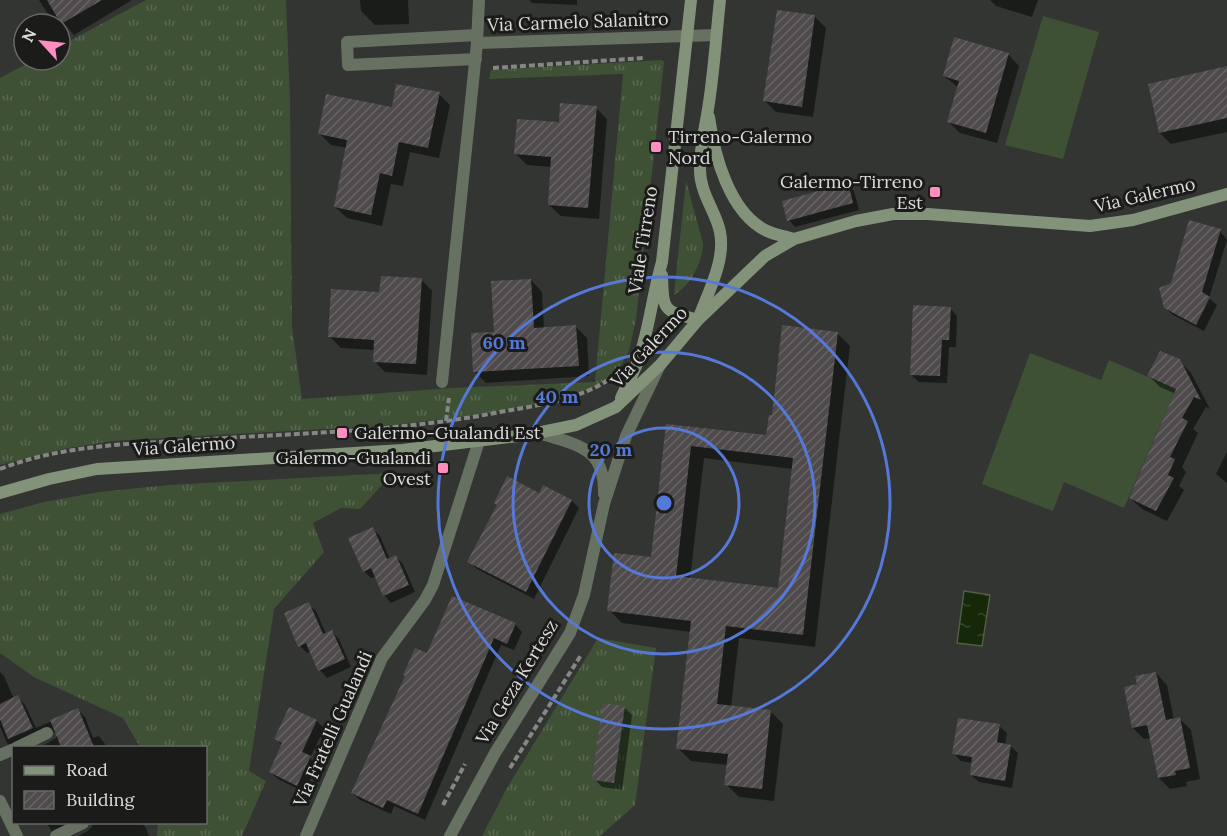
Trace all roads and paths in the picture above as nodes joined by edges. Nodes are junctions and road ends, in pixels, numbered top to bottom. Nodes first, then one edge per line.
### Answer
1 (479, 0) edge
2 (691, 0) edge
3 (720, 0) edge
4 (716, 35) junction
5 (688, 36) junction
6 (477, 39) junction
7 (476, 59) junction
8 (708, 109) junction
9 (1227, 194) edge
10 (794, 239) junction
11 (662, 262) junction
12 (698, 320) junction
13 (661, 364) junction
14 (442, 382) dead end
15 (616, 407) junction
16 (539, 433) junction
17 (479, 441) junction
18 (0, 493) edge
19 (604, 504) junction
20 (47, 733) dead end
21 (19, 746) edge
22 (471, 755) dead end
23 (0, 801) edge
24 (438, 815) dead end
25 (81, 824) edge
26 (17, 836) edge
27 (56, 836) edge
28 (306, 836) edge
29 (450, 836) edge

1 - 6 street, Via Carmelo Salanitro
2 - 5 main road, Viale Tirreno
3 - 4 main road
4 - 5 street, Via Carmelo Salanitro
4 - 8 main road
5 - 6 street, Via Carmelo Salanitro
5 - 11 main road, Viale Tirreno
6 - 7 street
6 - 7 street
7 - 14 street
8 - 10 main road
8 - 12 main road
9 - 10 main road, Via Galermo
10 - 12 main road, Via Galermo
11 - 12 main road
11 - 15 main road, Viale Tirreno
12 - 13 main road, Via Galermo
13 - 15 main road, Via Galermo
13 - 19 street
15 - 16 main road, Via Galermo
16 - 17 main road, Via Galermo
16 - 19 street
17 - 18 main road, Via Galermo
17 - 28 street, Via Fratelli Gualandi
19 - 29 street, Via Geza Kertesz
20 - 21 street
22 - 24 path
23 - 26 street
25 - 27 street

